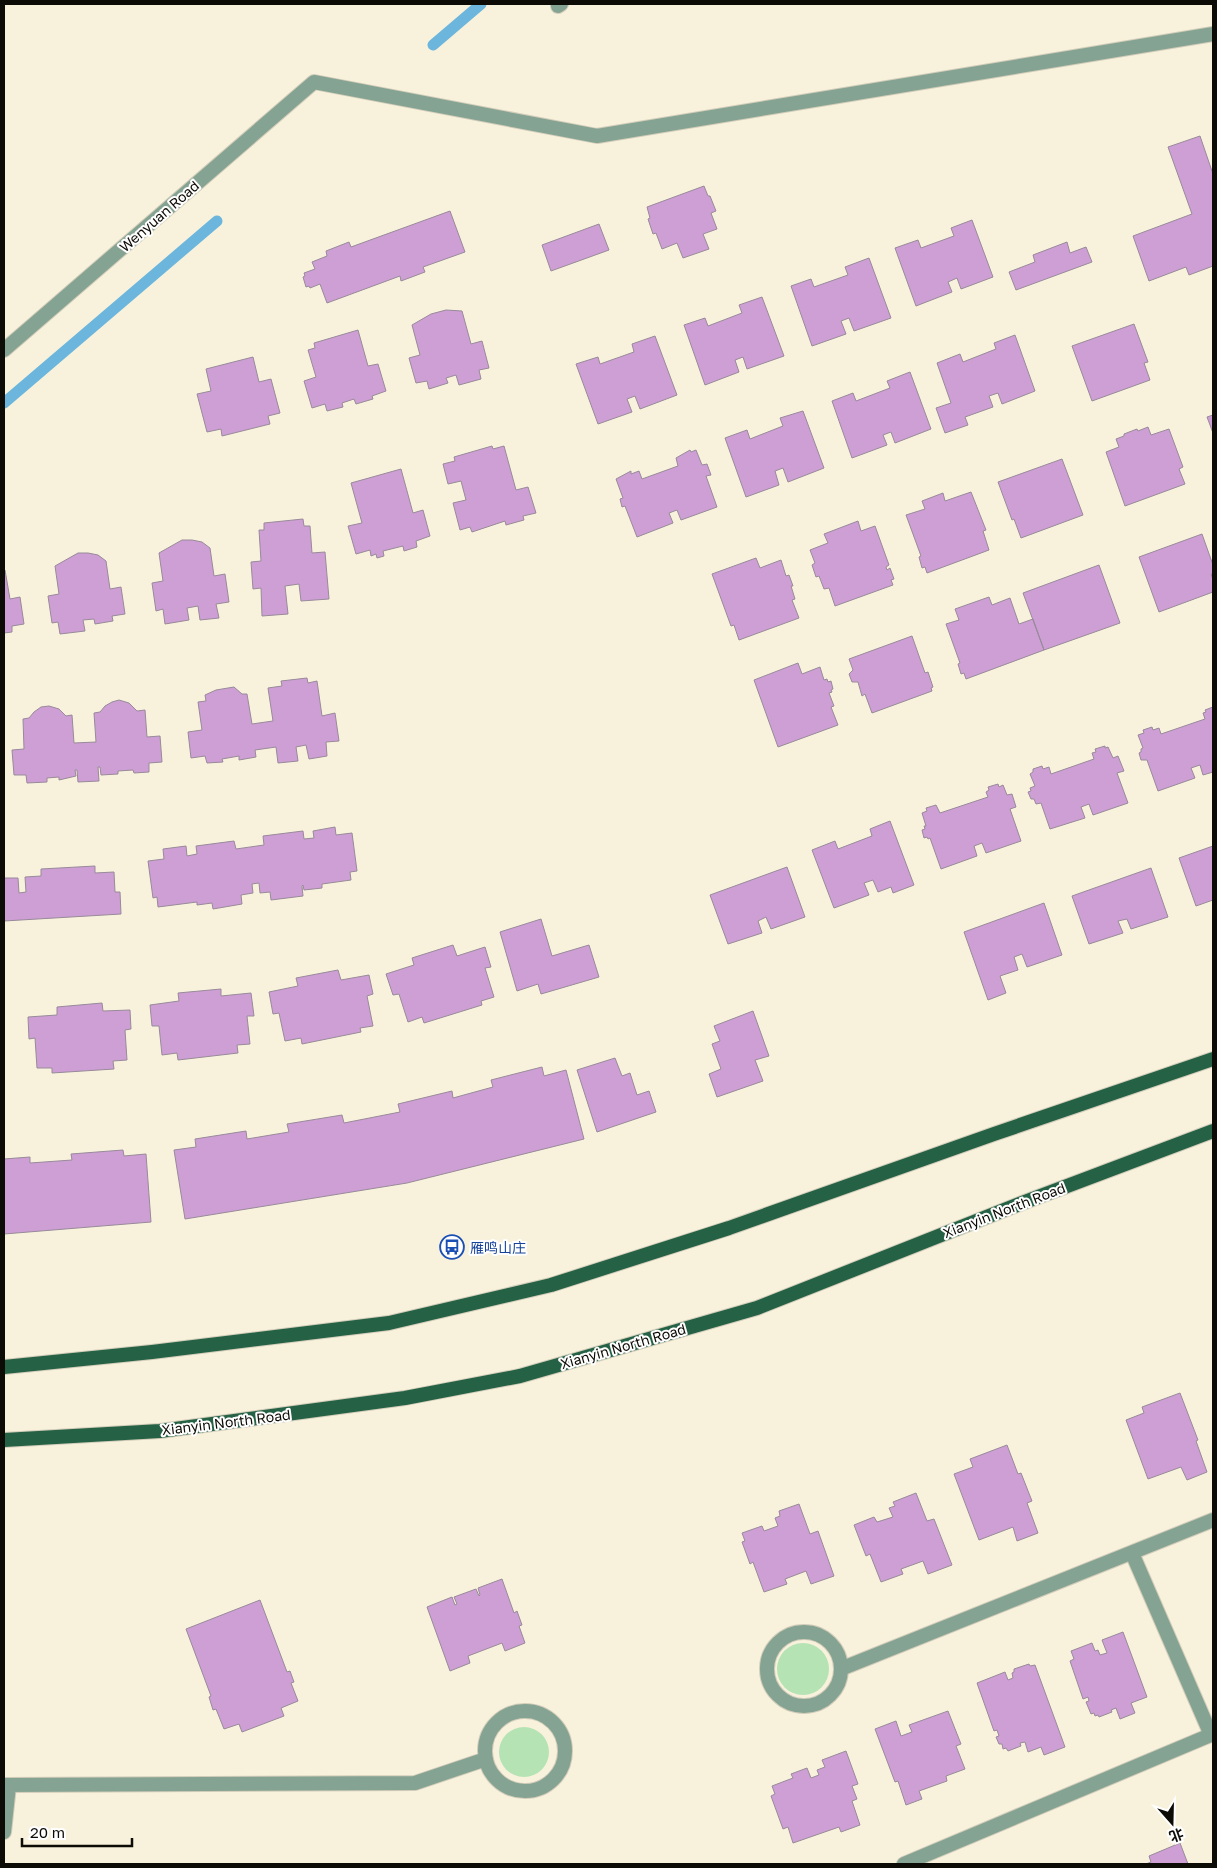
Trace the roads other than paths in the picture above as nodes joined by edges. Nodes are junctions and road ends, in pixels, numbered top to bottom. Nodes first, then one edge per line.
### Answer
1 (1213, 34) edge
2 (4, 350) edge
3 (1213, 1059) edge
4 (1213, 1132) edge
5 (4, 1367) edge
6 (4, 1440) edge
7 (1213, 1520) edge
8 (1132, 1552) junction
9 (843, 1668) junction
10 (1212, 1735) edge
11 (486, 1759) junction
12 (6, 1786) edge
13 (4, 1832) edge
14 (904, 1864) edge

1 - 2 street, Wenyuan Road
3 - 5 main road
4 - 6 main road, Xianyin North Road
7 - 8 street
8 - 9 street
8 - 10 street
9 - 9 street
10 - 14 street
11 - 11 street
11 - 12 street
12 - 13 street

